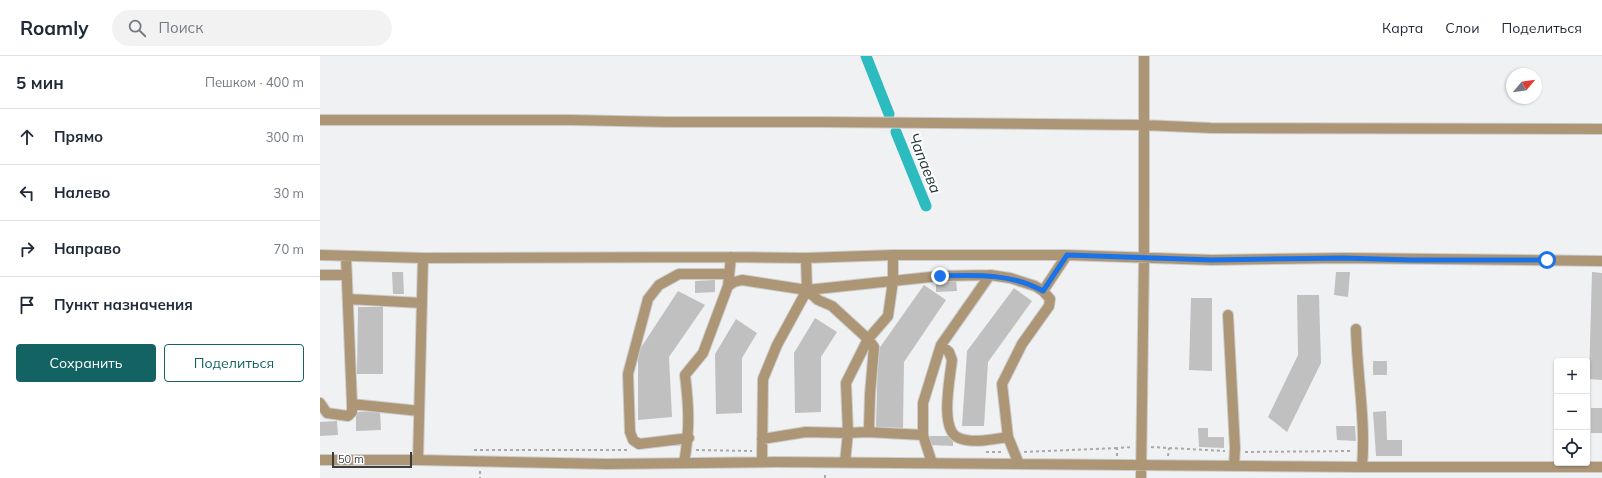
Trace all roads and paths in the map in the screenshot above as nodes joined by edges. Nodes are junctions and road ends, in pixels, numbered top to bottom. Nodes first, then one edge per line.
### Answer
1 (1144, 56) edge
2 (320, 120) edge
3 (1143, 125) junction
4 (1602, 129) edge
5 (892, 255) junction
6 (1067, 255) junction
7 (320, 256) edge
8 (346, 257) junction
9 (731, 257) junction
10 (423, 258) junction
11 (806, 258) junction
12 (1144, 258) junction
13 (1602, 261) edge
14 (729, 274) junction
15 (320, 275) edge
16 (347, 275) junction
17 (990, 275) junction
18 (893, 281) junction
19 (728, 286) junction
20 (806, 290) junction
21 (1043, 291) junction
22 (348, 299) junction
23 (422, 303) junction
24 (1228, 315) dead end
25 (1356, 329) dead end
26 (868, 339) junction
27 (941, 345) junction
28 (320, 403) edge
29 (352, 404) junction
30 (419, 411) junction
31 (867, 432) junction
32 (848, 433) junction
33 (923, 435) junction
34 (688, 438) junction
35 (1008, 438) junction
36 (762, 439) junction
37 (1142, 447) junction
38 (1364, 451) junction
39 (1234, 452) junction
40 (320, 460) edge
41 (418, 460) junction
42 (762, 462) junction
43 (845, 462) junction
44 (684, 463) junction
45 (932, 463) junction
46 (1019, 464) junction
47 (1141, 464) junction
48 (1234, 466) junction
49 (1362, 467) junction
50 (1602, 467) edge
51 (1142, 478) edge

1 - 3 street
2 - 3 street
3 - 4 street
3 - 12 street
5 - 6 street
5 - 11 street
5 - 18 street
6 - 12 street
6 - 21 street
7 - 8 street
8 - 10 street
8 - 16 street
9 - 10 street
9 - 11 street
9 - 14 street
10 - 23 street
11 - 20 street
12 - 13 street
12 - 37 street
14 - 19 street
14 - 34 street
15 - 16 street
16 - 22 street
17 - 18 street
17 - 21 street
17 - 27 street
18 - 20 street
18 - 26 street
19 - 20 street
19 - 34 street
20 - 26 street
20 - 36 street
21 - 35 street
22 - 23 street
22 - 29 street
23 - 30 street
24 - 39 street
25 - 38 street
26 - 31 street
26 - 32 street
27 - 33 street
27 - 35 street
28 - 29 street
29 - 30 street
30 - 41 street
31 - 32 street
31 - 33 street
32 - 36 street
32 - 43 street
33 - 45 street
34 - 44 street
35 - 46 street
36 - 42 street
37 - 39 path
37 - 47 street
38 - 39 path
38 - 49 street
39 - 48 street
40 - 41 street
41 - 44 street
42 - 43 street
42 - 44 street
43 - 45 street
45 - 46 street
46 - 47 street
47 - 48 street
47 - 51 street
48 - 49 street
49 - 50 street

